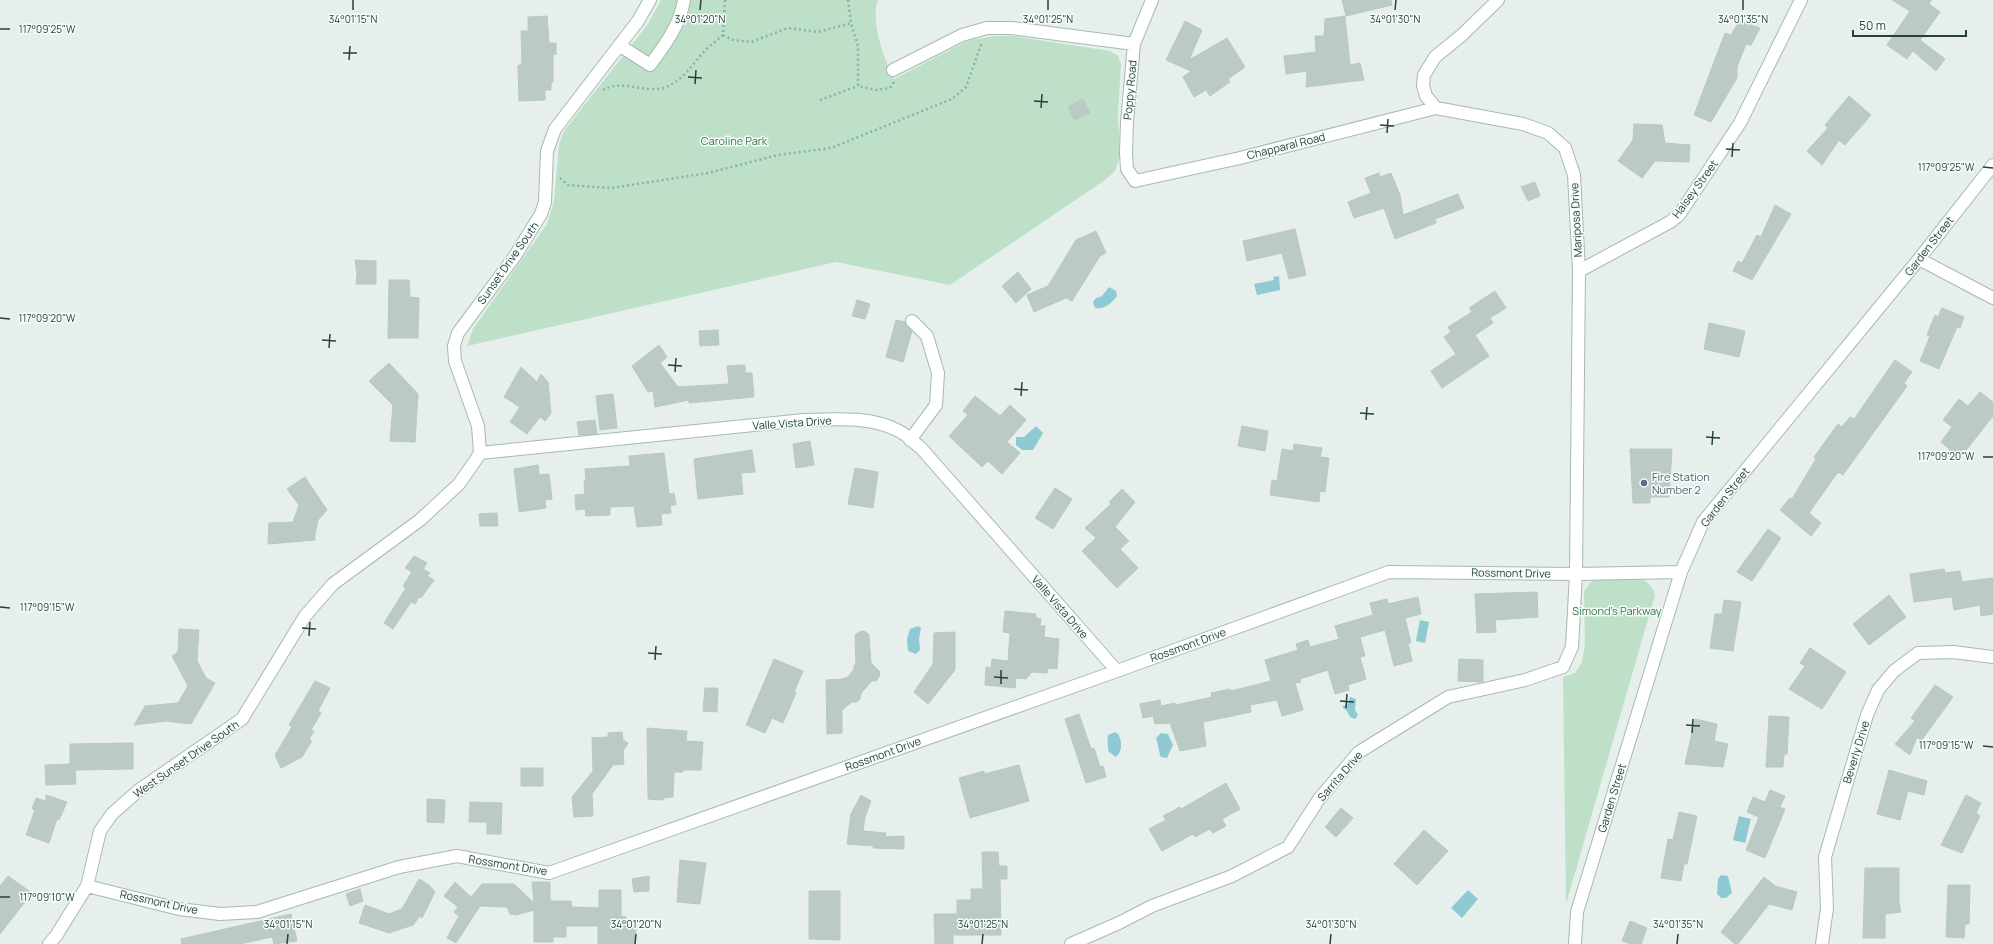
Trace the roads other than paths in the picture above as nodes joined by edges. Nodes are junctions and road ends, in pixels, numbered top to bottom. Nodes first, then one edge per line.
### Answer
1 (650, 0) edge
2 (684, 0) edge
3 (1152, 0) edge
4 (1498, 0) edge
5 (1801, 0) edge
6 (1134, 44) junction
7 (619, 45) junction
8 (892, 70) road end
9 (1436, 108) junction
10 (1993, 165) edge
11 (1135, 180) joint
12 (1920, 259) junction
13 (1579, 271) junction
14 (1993, 298) edge
15 (912, 321) dead end
16 (910, 440) junction
17 (480, 453) junction
18 (1681, 572) junction
19 (1576, 574) junction
20 (1993, 657) edge
21 (1117, 671) junction
22 (87, 886) junction
23 (49, 944) edge
24 (1071, 944) edge
25 (1575, 944) edge
26 (1822, 944) edge

1 - 7 street, Sunset Drive South
2 - 7 street
3 - 6 street, Poppy Road
4 - 9 street
5 - 13 street, Halsey Street
6 - 8 street
6 - 11 street, Poppy Road
7 - 17 street, Sunset Drive South
9 - 11 street, Chapparal Road
9 - 13 street, Mariposa Drive
10 - 12 street, Garden Street
12 - 14 street
12 - 18 street, Garden Street
13 - 19 street, Mariposa Drive
15 - 16 street
16 - 17 street, Valle Vista Drive
16 - 21 street, Valle Vista Drive
17 - 22 street, West Sunset Drive South
18 - 19 street, Rossmont Drive
18 - 25 street, Garden Street
19 - 21 street, Rossmont Drive
19 - 24 street, Sarrita Drive
20 - 26 street, Beverly Drive
21 - 22 street, Rossmont Drive
22 - 23 street, West Sunset Drive South

